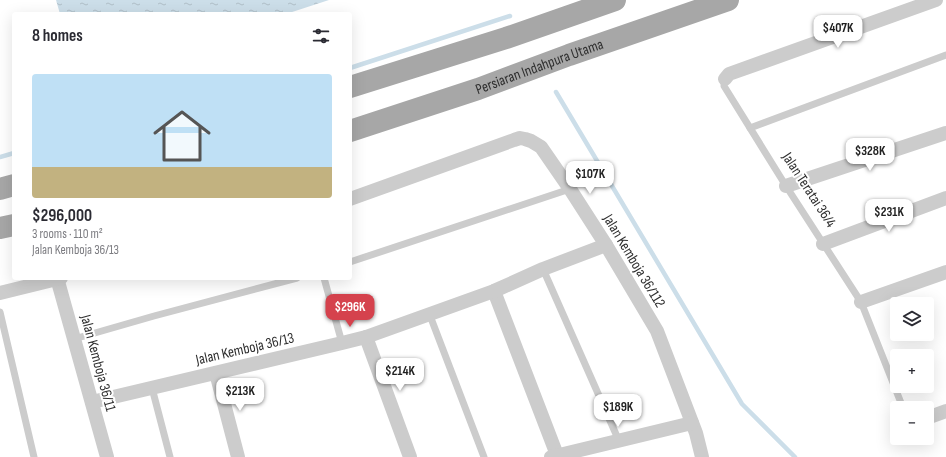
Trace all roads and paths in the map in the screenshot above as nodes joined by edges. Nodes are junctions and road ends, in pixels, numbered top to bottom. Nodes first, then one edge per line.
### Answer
1 (615, 0) edge
2 (728, 0) edge
3 (936, 0) edge
4 (946, 55) edge
5 (725, 79) joint
6 (352, 86) edge
7 (750, 128) junction
8 (352, 130) edge
9 (946, 132) edge
10 (12, 185) edge
11 (786, 186) junction
12 (0, 188) edge
13 (570, 189) junction
14 (352, 198) edge
15 (946, 198) edge
16 (12, 225) edge
17 (0, 228) edge
18 (823, 244) junction
19 (606, 245) junction
20 (352, 261) edge
21 (543, 269) junction
22 (946, 272) edge
23 (51, 280) edge
24 (59, 280) edge
25 (289, 280) edge
26 (325, 280) edge
27 (494, 291) junction
28 (0, 293) edge
29 (861, 302) junction
30 (0, 312) edge
31 (429, 314) junction
32 (366, 337) junction
33 (74, 339) junction
34 (342, 344) junction
35 (216, 373) junction
36 (152, 388) junction
37 (900, 401) edge
38 (92, 402) junction
39 (946, 411) edge
40 (934, 415) edge
41 (692, 424) junction
42 (619, 441) junction
43 (555, 456) edge
44 (34, 457) edge
45 (107, 457) edge
46 (170, 457) edge
47 (238, 457) edge
48 (410, 457) edge
49 (484, 457) edge
50 (702, 457) edge

1 - 6 main road
2 - 8 main road, Persiaran Indahpura Utama
3 - 5 street
4 - 7 lane
5 - 7 lane, Jalan Teratai 36/4
7 - 11 lane, Jalan Teratai 36/4
9 - 11 street
10 - 12 main road
11 - 18 lane, Jalan Teratai 36/4
13 - 14 street, Jalan Kemboja 36/112
13 - 19 street, Jalan Kemboja 36/112
13 - 20 lane
15 - 18 street
16 - 17 main road
18 - 29 lane, Jalan Teratai 36/4
19 - 21 street, Jalan Kemboja 36/13
19 - 41 street, Jalan Kemboja 36/112
21 - 27 street, Jalan Kemboja 36/13
21 - 42 lane
22 - 29 street
23 - 28 street
24 - 33 street, Jalan Kemboja 36/11
25 - 33 lane
26 - 34 lane
27 - 31 street, Jalan Kemboja 36/13
27 - 43 street
29 - 37 lane, Jalan Teratai 36/4
30 - 44 lane
31 - 32 street, Jalan Kemboja 36/13
31 - 49 lane
32 - 34 street, Jalan Kemboja 36/13
32 - 48 street
33 - 38 street, Jalan Kemboja 36/11
34 - 35 street, Jalan Kemboja 36/13
35 - 36 street, Jalan Kemboja 36/13
35 - 47 street
36 - 38 street, Jalan Kemboja 36/13
36 - 46 lane
38 - 45 street, Jalan Kemboja 36/11
39 - 40 street
41 - 42 street
41 - 50 street, Jalan Kemboja 36/112
42 - 43 street

